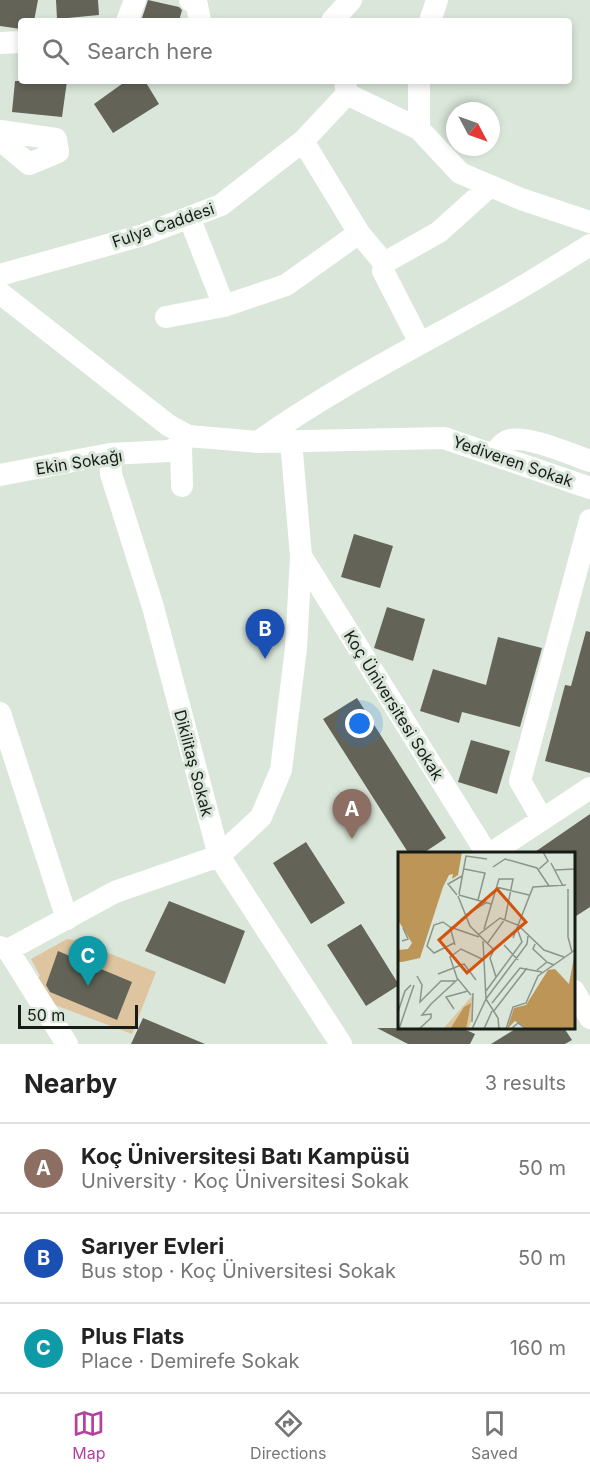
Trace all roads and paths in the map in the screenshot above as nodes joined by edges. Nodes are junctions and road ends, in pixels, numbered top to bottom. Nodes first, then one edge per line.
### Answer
1 (135, 0) edge
2 (190, 0) edge
3 (327, 0) edge
4 (351, 0) edge
5 (437, 0) edge
6 (128, 18) edge
7 (199, 18) edge
8 (331, 18) edge
9 (335, 18) edge
10 (431, 18) edge
11 (18, 42) edge
12 (0, 43) edge
13 (419, 84) edge
14 (346, 87) edge
15 (419, 129) junction
16 (0, 131) edge
17 (0, 140) edge
18 (303, 141) junction
19 (490, 186) junction
20 (189, 217) junction
21 (590, 222) edge
22 (359, 233) junction
23 (590, 245) edge
24 (384, 263) junction
25 (0, 276) edge
26 (0, 293) edge
27 (224, 306) junction
28 (166, 317) dead end
29 (420, 343) junction
30 (184, 441) junction
31 (291, 441) junction
32 (258, 442) junction
33 (110, 454) junction
34 (493, 454) junction
35 (590, 461) edge
36 (0, 475) edge
37 (182, 486) dead end
38 (590, 488) edge
39 (590, 520) edge
40 (301, 556) junction
41 (0, 713) edge
42 (590, 788) edge
43 (542, 819) junction
44 (487, 852) edge
45 (491, 852) edge
46 (219, 856) junction
47 (67, 919) junction
48 (4, 949) edge
49 (575, 994) edge
50 (590, 1018) edge
51 (68, 1044) edge
52 (341, 1044) edge

1 - 6 street
2 - 7 street
3 - 8 street
4 - 9 street
5 - 10 street
11 - 12 street
13 - 15 street
14 - 15 street
14 - 18 street, Fulya Caddesi
15 - 19 street
16 - 17 street
18 - 20 street, Fulya Caddesi
18 - 22 street
19 - 21 street
19 - 24 street
20 - 25 street, Fulya Caddesi
20 - 27 street
22 - 24 street
22 - 27 street
23 - 29 street
24 - 29 street
26 - 30 street
27 - 28 street
29 - 32 street
30 - 32 street, Yediveren Sokak
30 - 33 street, Ekin Sokağı
30 - 37 street
31 - 32 street, Yediveren Sokak
31 - 34 street, Yediveren Sokak
31 - 40 street
33 - 36 street, Ekin Sokağı
33 - 46 street, Dikilitaş Sokak
34 - 35 street
34 - 38 street, Yediveren Sokak
39 - 43 street
40 - 44 street, Koç Üniversitesi Sokak
40 - 46 street
41 - 47 street
42 - 43 street
43 - 45 street
46 - 47 street
46 - 52 street, Dikilitaş Sokak
47 - 48 street
48 - 51 street
49 - 50 street

